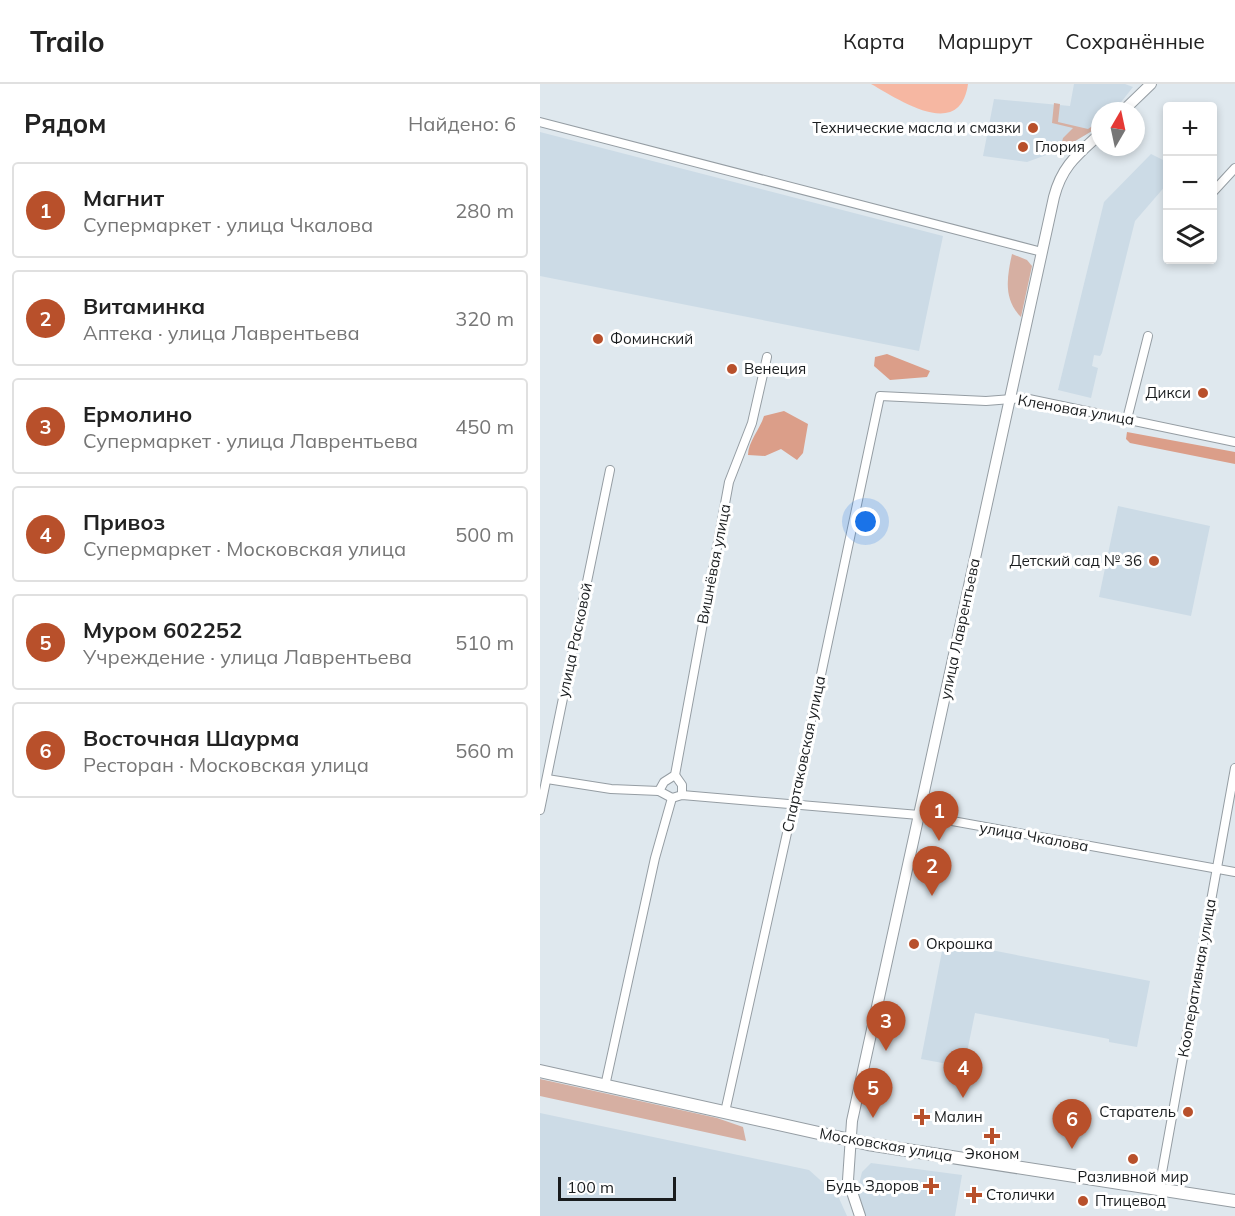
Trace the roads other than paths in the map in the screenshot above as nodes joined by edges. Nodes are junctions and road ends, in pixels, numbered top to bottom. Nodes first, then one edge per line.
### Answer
1 (1151, 84) edge
2 (1132, 102) edge
3 (540, 122) edge
4 (1091, 142) edge
5 (1235, 168) edge
6 (1217, 188) edge
7 (1042, 252) junction
8 (1148, 336) dead end
9 (767, 357) dead end
10 (880, 396) joint
11 (1010, 398) junction
12 (1127, 419) junction
13 (1235, 442) edge
14 (610, 470) dead end
15 (1235, 768) edge
16 (675, 775) junction
17 (548, 779) junction
18 (659, 791) junction
19 (682, 795) junction
20 (672, 798) junction
21 (793, 804) junction
22 (540, 810) edge
23 (919, 815) junction
24 (1216, 869) junction
25 (1235, 872) edge
26 (540, 1071) edge
27 (605, 1086) junction
28 (725, 1113) junction
29 (849, 1140) junction
30 (1159, 1189) junction
31 (1235, 1201) edge
32 (860, 1216) edge

1 - 2 street
3 - 7 street
4 - 7 street, улица Лаврентьева
5 - 6 street
7 - 11 street, улица Лаврентьева
8 - 12 street
9 - 16 street, Вишнёвая улица
10 - 11 street, Кленовая улица
10 - 21 street, Спартаковская улица
11 - 12 street, Кленовая улица
11 - 23 street, улица Лаврентьева
12 - 13 street, Кленовая улица
14 - 17 street, улица Расковой
15 - 24 street, Кооперативная улица
16 - 18 street
16 - 19 street, Вишнёвая улица
17 - 18 street
17 - 22 street, улица Расковой
18 - 20 street
19 - 20 street, улица Чкалова
19 - 21 street, улица Чкалова
20 - 27 street
21 - 23 street, улица Чкалова
21 - 28 street, Спартаковская улица
23 - 24 street, улица Чкалова
23 - 29 street, улица Лаврентьева
24 - 25 street, улица Чкалова
24 - 30 street, Кооперативная улица
26 - 27 main road, Московская улица
27 - 28 main road, Московская улица
28 - 29 main road, Московская улица
29 - 30 main road, Московская улица
29 - 32 street, улица Лаврентьева
30 - 31 main road, Московская улица

